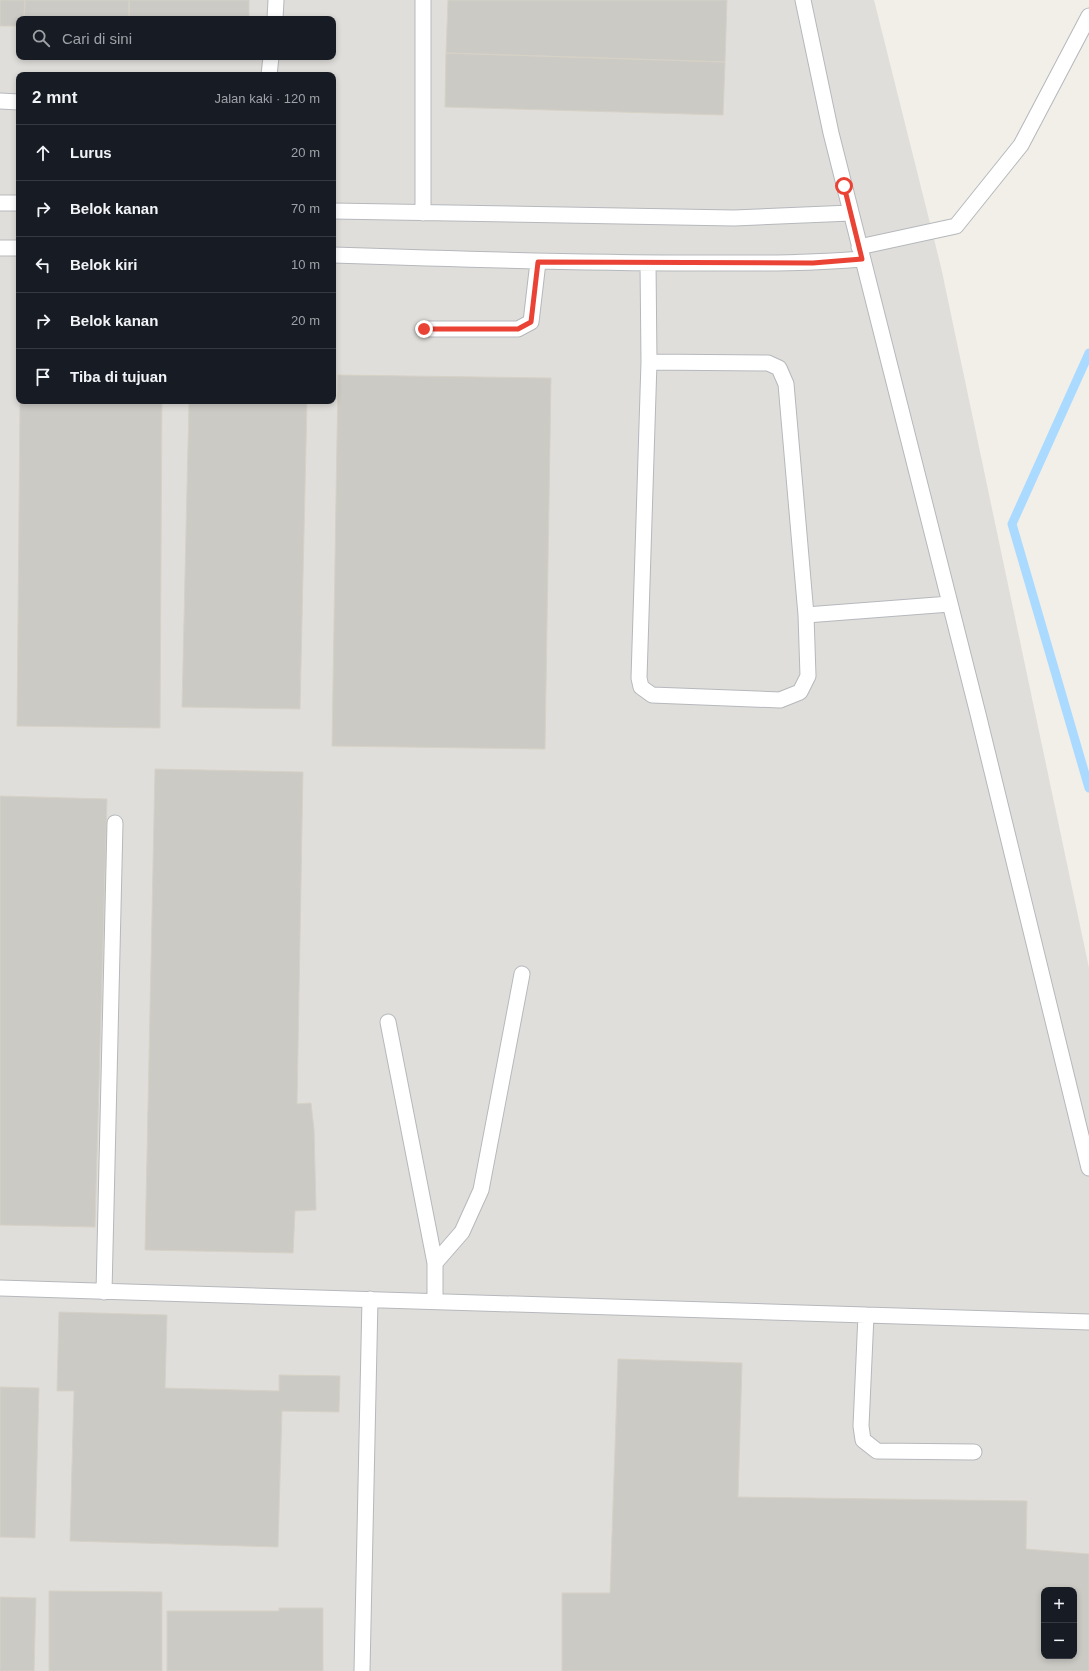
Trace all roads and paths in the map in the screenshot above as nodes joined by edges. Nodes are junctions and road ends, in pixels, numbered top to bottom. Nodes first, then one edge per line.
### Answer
1 (276, 0) edge
2 (423, 0) edge
3 (803, 0) edge
4 (275, 16) edge
5 (1089, 16) edge
6 (271, 60) edge
7 (269, 72) edge
8 (0, 101) edge
9 (16, 102) edge
10 (0, 203) edge
11 (16, 203) edge
12 (336, 211) edge
13 (424, 213) junction
14 (851, 213) junction
15 (0, 248) edge
16 (16, 248) edge
17 (861, 253) junction
18 (336, 255) edge
19 (538, 262) junction
20 (648, 263) junction
21 (424, 329) dead end
22 (649, 362) junction
23 (950, 604) junction
24 (806, 614) junction
25 (115, 823) dead end
26 (522, 974) dead end
27 (388, 1022) dead end
28 (1089, 1168) edge
29 (435, 1263) junction
30 (0, 1288) edge
31 (104, 1292) junction
32 (370, 1299) junction
33 (435, 1301) junction
34 (866, 1315) junction
35 (1089, 1322) edge
36 (974, 1452) dead end
37 (362, 1671) edge

1 - 4 lane
2 - 13 lane
3 - 14 lane
5 - 17 lane
6 - 7 lane
8 - 9 lane
10 - 11 lane
12 - 13 lane
13 - 14 lane
14 - 17 lane
15 - 16 lane
17 - 20 lane
17 - 23 lane
18 - 19 lane
19 - 20 lane
19 - 21 lane
20 - 22 lane
22 - 24 lane
22 - 24 lane
23 - 24 lane
23 - 28 lane
25 - 31 lane
26 - 29 lane
27 - 29 lane
29 - 33 lane
30 - 31 lane
31 - 32 lane
32 - 33 lane
32 - 37 lane
33 - 34 lane
34 - 35 lane
34 - 36 lane

